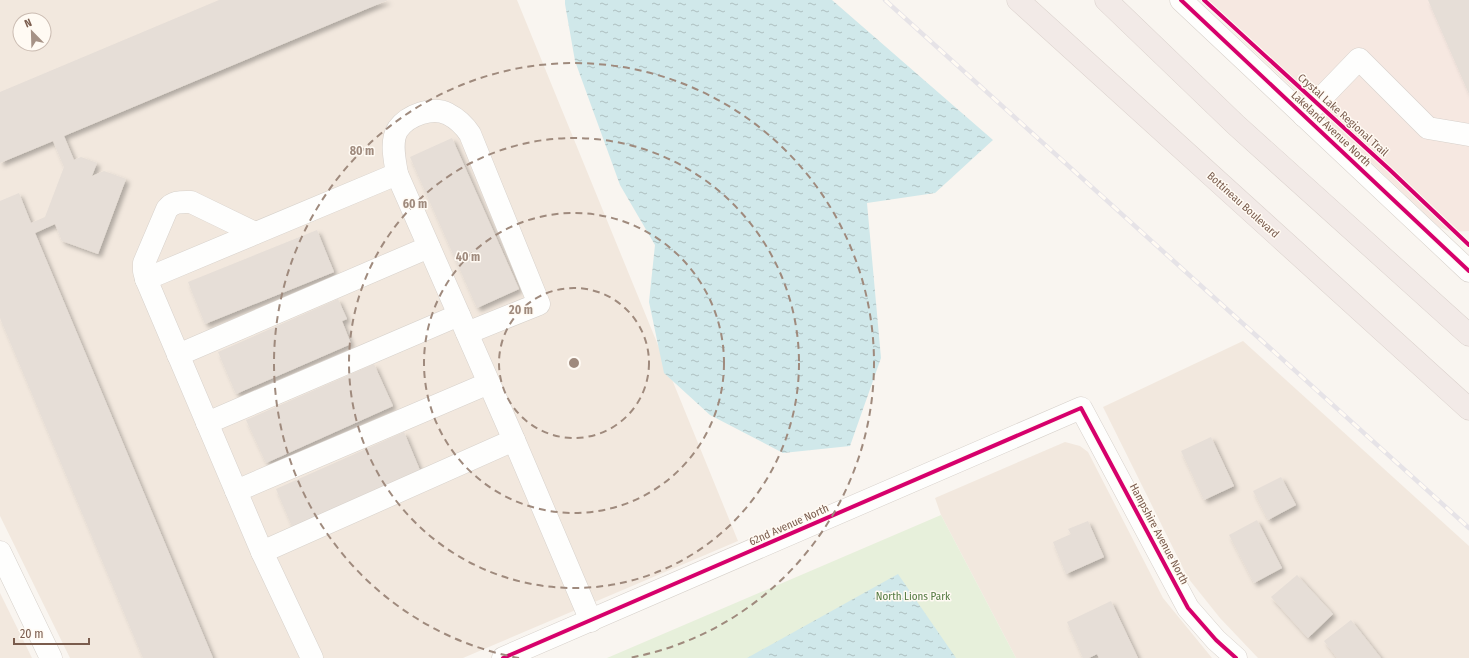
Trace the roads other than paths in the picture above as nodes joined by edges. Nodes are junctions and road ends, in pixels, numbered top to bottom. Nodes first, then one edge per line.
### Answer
1 (1018, 0) edge
2 (1106, 0) edge
3 (1181, 0) edge
4 (1304, 116) junction
5 (1469, 135) edge
6 (397, 174) junction
7 (255, 234) junction
8 (429, 247) junction
9 (1464, 260) edge
10 (146, 279) junction
11 (463, 324) junction
12 (1469, 335) edge
13 (178, 355) junction
14 (489, 383) junction
15 (1081, 408) joint
16 (1469, 409) edge
17 (207, 423) junction
18 (514, 440) junction
19 (236, 491) junction
20 (0, 552) edge
21 (262, 552) junction
22 (591, 620) junction
23 (51, 658) edge
24 (312, 658) edge
25 (503, 658) edge
26 (1236, 658) edge

1 - 16 highway, Bottineau Boulevard
2 - 12 highway
3 - 4 street, Lakeland Avenue North
4 - 5 street
4 - 9 street, Lakeland Avenue North
6 - 7 street
6 - 8 street
6 - 11 street
7 - 10 street
7 - 10 street
8 - 11 street
8 - 13 street
10 - 13 street
11 - 14 street
11 - 17 street
13 - 17 street
14 - 18 street
14 - 19 street
15 - 22 street, 62nd Avenue North
15 - 26 street, Hampshire Avenue North
17 - 19 street
18 - 21 street
18 - 22 street
19 - 21 street
20 - 23 street
21 - 24 street
22 - 25 street, 62nd Avenue North

